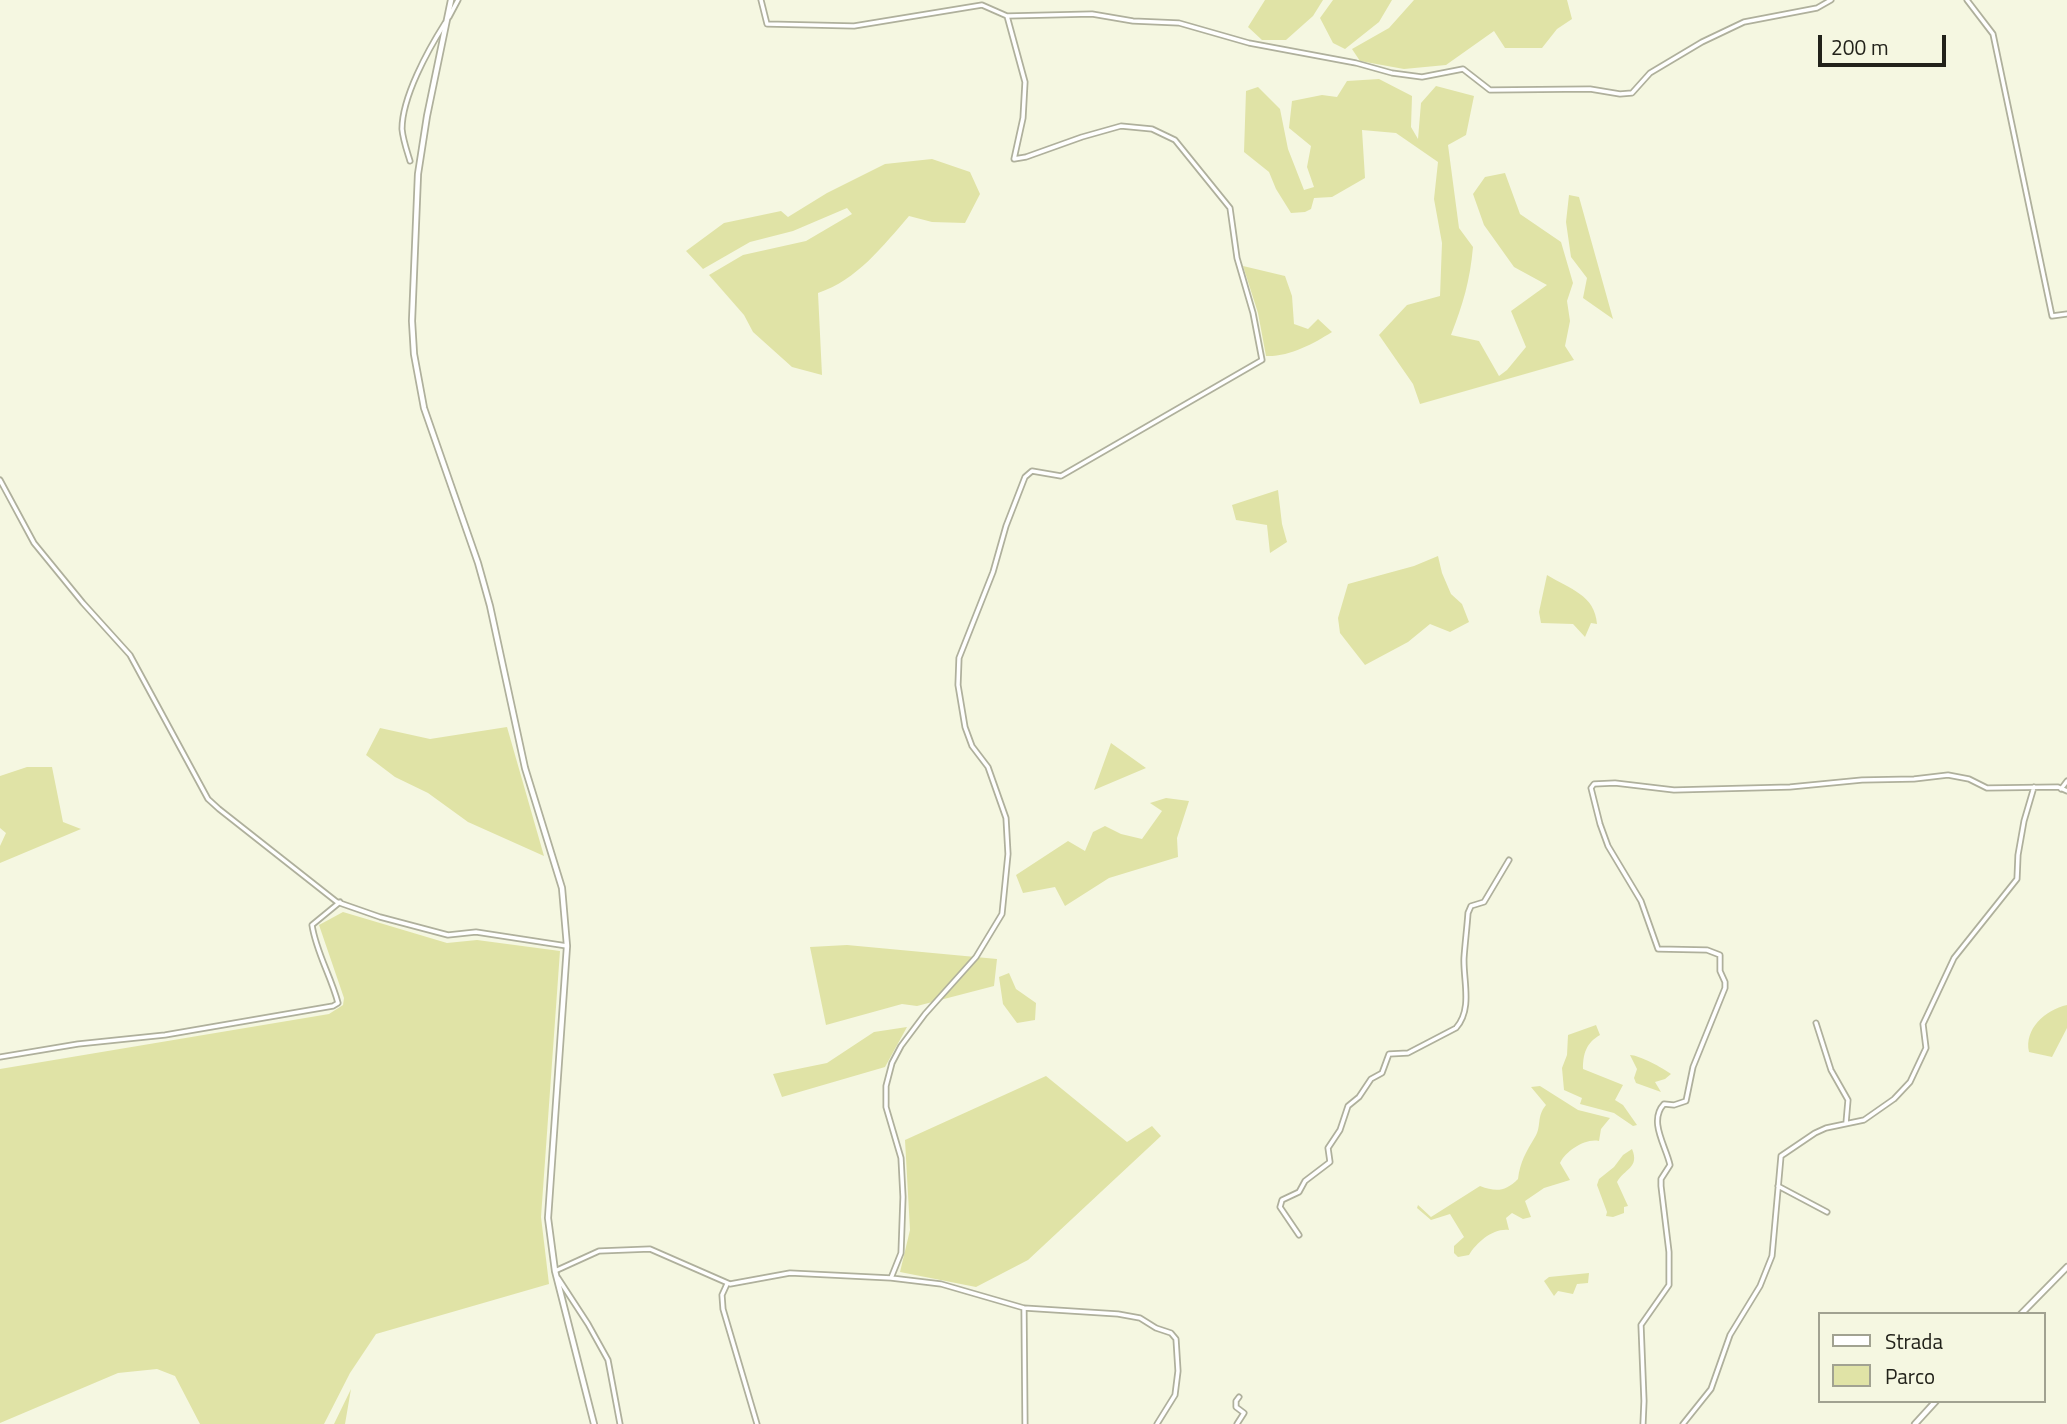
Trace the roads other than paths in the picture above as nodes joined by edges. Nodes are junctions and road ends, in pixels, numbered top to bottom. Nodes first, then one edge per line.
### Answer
1 (452, 0) edge
2 (458, 0) edge
3 (761, 0) edge
4 (1831, 0) edge
5 (1967, 0) edge
6 (1007, 16) junction
7 (448, 19) junction
8 (410, 162) dead end
9 (2067, 314) edge
10 (0, 480) edge
11 (2067, 781) edge
12 (2034, 787) junction
13 (2061, 789) junction
14 (2067, 791) edge
15 (1509, 860) dead end
16 (340, 902) junction
17 (567, 946) junction
18 (1816, 1023) dead end
19 (0, 1057) edge
20 (1846, 1124) junction
21 (1778, 1186) junction
22 (1828, 1212) dead end
23 (1299, 1236) dead end
24 (2067, 1267) edge
25 (556, 1274) junction
26 (891, 1278) junction
27 (727, 1284) junction
28 (1024, 1308) junction
29 (2023, 1312) edge
30 (1239, 1396) dead end
31 (1934, 1403) edge
32 (594, 1424) edge
33 (620, 1424) edge
34 (757, 1424) edge
35 (1025, 1424) edge
36 (1157, 1424) edge
37 (1237, 1424) edge
38 (1644, 1424) edge
39 (1683, 1424) edge
40 (1915, 1424) edge

1 - 7 main road
2 - 7 street
3 - 6 street
4 - 6 street
5 - 9 street
6 - 26 street
7 - 8 street
7 - 17 main road
10 - 16 street
11 - 13 street
12 - 13 street
12 - 20 street
12 - 38 street
13 - 14 street
15 - 23 street
16 - 17 street
16 - 19 street
17 - 25 main road
18 - 20 street
20 - 21 street
21 - 22 street
21 - 39 street
24 - 29 main road
25 - 27 street
25 - 32 main road
25 - 33 street
26 - 27 street
26 - 28 street
27 - 34 street
28 - 35 street
28 - 36 street
30 - 37 street
31 - 40 main road

